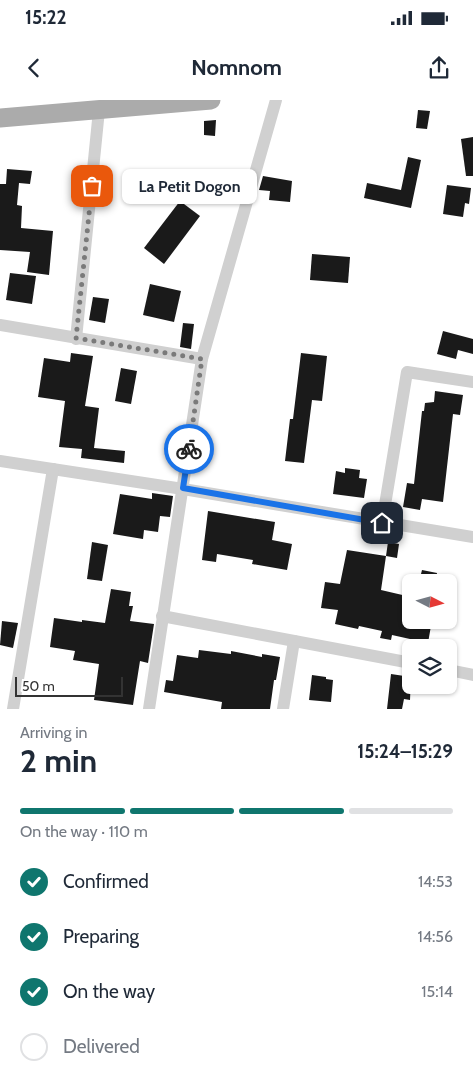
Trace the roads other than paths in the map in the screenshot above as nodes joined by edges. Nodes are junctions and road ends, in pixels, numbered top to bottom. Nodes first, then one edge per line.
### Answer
1 (211, 100) edge
2 (276, 100) edge
3 (99, 110) junction
4 (0, 118) edge
5 (0, 325) edge
6 (76, 338) junction
7 (202, 359) junction
8 (473, 382) edge
9 (0, 461) edge
10 (53, 469) junction
11 (183, 488) junction
12 (382, 523) junction
13 (473, 537) edge
14 (162, 616) junction
15 (294, 641) junction
16 (402, 661) edge
17 (457, 672) edge
18 (473, 675) edge
19 (13, 709) edge
20 (148, 709) edge
21 (284, 709) edge

1 - 3 main road
2 - 7 street
3 - 4 main road
3 - 6 street
5 - 6 street
6 - 7 street
7 - 11 street
8 - 12 street
9 - 10 street
10 - 11 street
10 - 19 street
11 - 12 street
11 - 14 street
12 - 13 street
14 - 15 street
14 - 20 street
15 - 16 street
15 - 21 street
17 - 18 street

